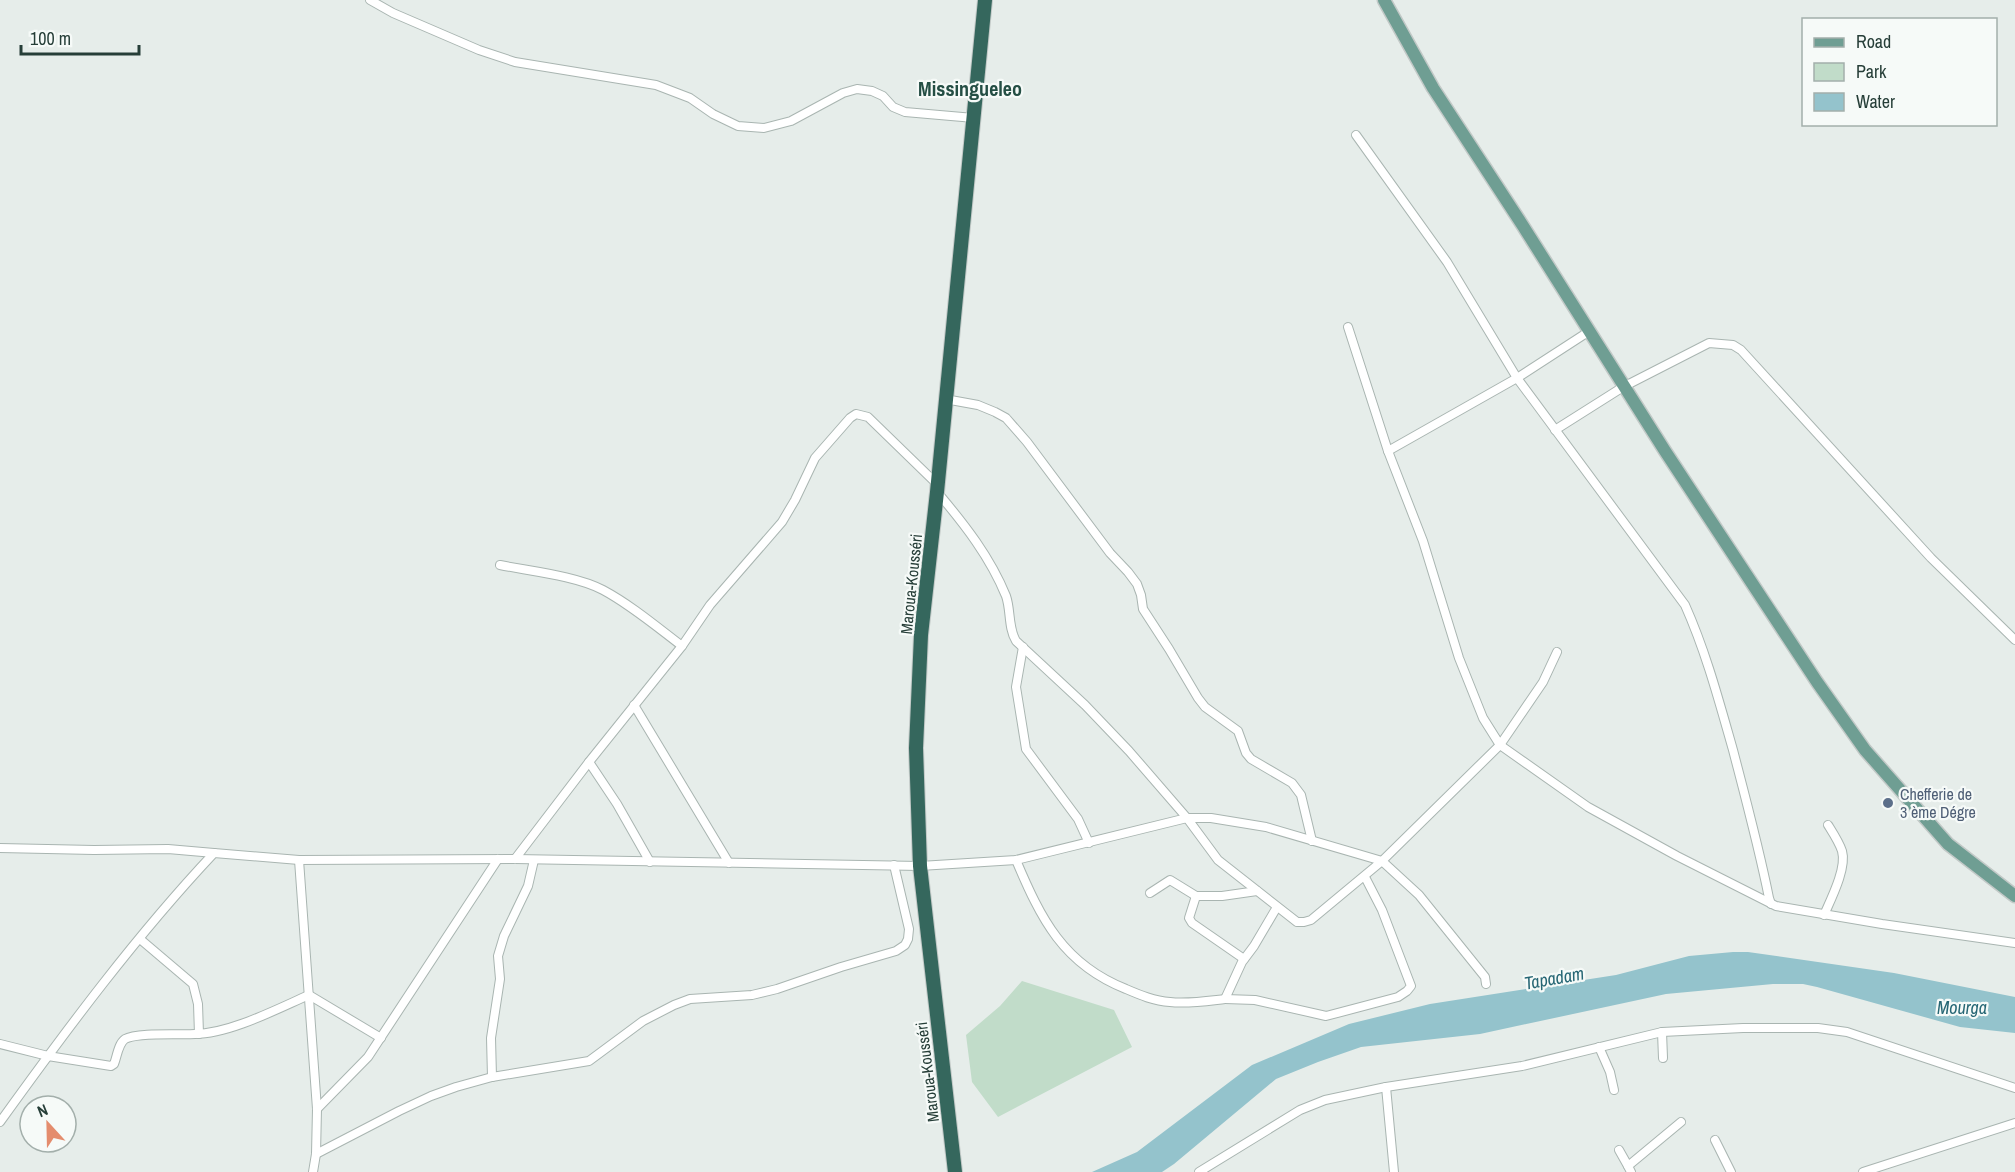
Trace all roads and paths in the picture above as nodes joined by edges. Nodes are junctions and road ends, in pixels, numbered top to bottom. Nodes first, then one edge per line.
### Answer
1 (370, 0) edge
2 (985, 0) edge
3 (1384, 0) edge
4 (974, 118) junction
5 (1356, 135) dead end
6 (1348, 327) dead end
7 (1588, 332) junction
8 (1517, 378) junction
9 (1623, 387) junction
10 (945, 399) junction
11 (1555, 430) junction
12 (1388, 451) junction
13 (938, 489) junction
14 (500, 565) dead end
15 (2015, 640) edge
16 (682, 646) junction
17 (1023, 647) junction
18 (1557, 652) dead end
19 (634, 705) junction
20 (1500, 745) junction
21 (589, 762) junction
22 (1187, 818) junction
23 (1828, 825) dead end
24 (1312, 841) junction
25 (1089, 843) junction
26 (0, 848) edge
27 (214, 853) junction
28 (498, 859) junction
29 (515, 859) junction
30 (299, 860) junction
31 (534, 860) junction
32 (1016, 860) junction
33 (1382, 861) junction
34 (650, 862) junction
35 (729, 863) junction
36 (894, 865) junction
37 (920, 866) junction
38 (1365, 877) junction
39 (1257, 891) junction
40 (1150, 893) dead end
41 (1196, 896) junction
42 (2015, 896) edge
43 (1771, 904) junction
44 (1277, 907) junction
45 (1824, 915) junction
46 (140, 939) junction
47 (2015, 944) edge
48 (1244, 959) junction
49 (1486, 984) dead end
50 (309, 995) junction
51 (1225, 999) junction
52 (1662, 1032) junction
53 (199, 1034) junction
54 (381, 1038) junction
55 (0, 1044) edge
56 (1599, 1047) junction
57 (48, 1056) junction
58 (1663, 1058) dead end
59 (492, 1077) junction
60 (1386, 1088) junction
61 (2015, 1088) edge
62 (1614, 1090) dead end
63 (317, 1109) junction
64 (0, 1122) edge
65 (1682, 1122) dead end
66 (2015, 1123) edge
67 (1715, 1140) dead end
68 (1619, 1150) dead end
69 (316, 1154) junction
70 (1630, 1169) edge
71 (314, 1172) edge
72 (955, 1172) edge
73 (1199, 1172) edge
74 (1394, 1172) edge
75 (1731, 1172) edge
76 (1863, 1172) edge

1 - 4 street
2 - 4 highway, Maroua-Kousséri
3 - 7 main road
4 - 10 highway, Maroua-Kousséri
5 - 8 street
6 - 12 street
7 - 8 street
7 - 9 main road
8 - 11 street
8 - 12 street
9 - 11 street
9 - 15 street
9 - 42 main road
10 - 13 highway, Maroua-Kousséri
10 - 24 street
11 - 43 street
12 - 20 street
13 - 16 street
13 - 17 street
13 - 37 highway, Maroua-Kousséri
14 - 16 street
16 - 19 street
17 - 22 street
17 - 25 street
18 - 20 street
19 - 21 street
19 - 35 street
20 - 33 street
20 - 43 street
21 - 29 street
21 - 34 street
22 - 24 street
22 - 25 street
22 - 39 street
23 - 45 street
24 - 33 street
25 - 32 street
26 - 27 street
27 - 30 street
27 - 46 street
28 - 29 street
28 - 30 street
28 - 54 street
29 - 31 street
30 - 50 street
31 - 34 street
31 - 59 street
32 - 37 street
32 - 51 street
33 - 38 street
33 - 49 street
34 - 35 street
35 - 36 street
36 - 37 street
36 - 59 street
37 - 72 highway, Maroua-Kousséri
38 - 44 street
38 - 51 street
39 - 41 street
39 - 44 street
40 - 41 street
41 - 48 street
43 - 45 street
44 - 48 street
45 - 47 street
46 - 53 street
46 - 57 street
48 - 51 street
50 - 53 street
50 - 54 street
50 - 63 street
52 - 56 street
52 - 58 street
52 - 61 street
53 - 57 street
54 - 63 street
55 - 57 street
56 - 60 street
56 - 62 street
57 - 64 street
59 - 69 street
60 - 73 street
60 - 74 street
63 - 69 street
65 - 70 street
66 - 76 street
67 - 75 street
68 - 70 street
69 - 71 street

